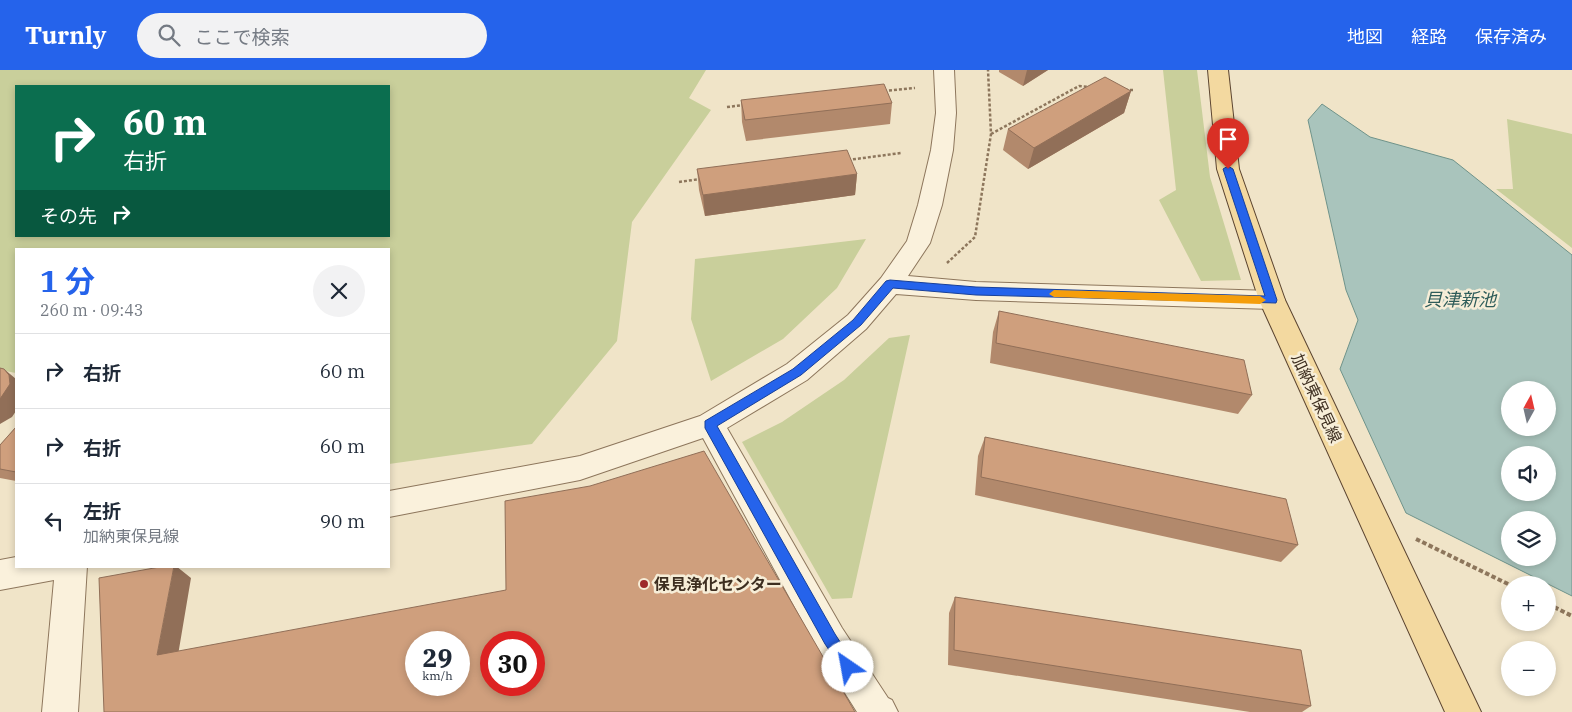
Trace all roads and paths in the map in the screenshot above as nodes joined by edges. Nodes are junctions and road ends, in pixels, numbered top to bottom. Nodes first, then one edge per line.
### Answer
1 (944, 70) edge
2 (988, 70) edge
3 (1218, 70) edge
4 (1098, 87) edge
5 (915, 88) dead end
6 (1116, 89) edge
7 (1134, 90) dead end
8 (875, 92) edge
9 (747, 105) edge
10 (727, 107) dead end
11 (991, 134) junction
12 (901, 153) dead end
13 (843, 161) edge
14 (708, 178) edge
15 (679, 182) dead end
16 (943, 267) dead end
17 (890, 284) junction
18 (1272, 300) junction
19 (710, 424) junction
20 (390, 504) edge
21 (1376, 525) junction
22 (42, 568) edge
23 (72, 568) edge
24 (0, 576) edge
25 (1501, 581) edge
26 (1556, 608) edge
27 (1572, 616) edge
28 (60, 712) edge
29 (880, 712) edge
30 (1463, 712) edge

1 - 17 street
2 - 11 path
3 - 18 main road, 加納東保見線
4 - 11 path
5 - 8 path
6 - 7 path
9 - 10 path
11 - 16 path
12 - 13 path
14 - 15 path
17 - 18 street
17 - 19 street
18 - 21 main road, 加納東保見線
19 - 20 street
19 - 29 street
21 - 25 path
21 - 30 main road, 加納東保見線
22 - 24 street
23 - 28 street
26 - 27 path

